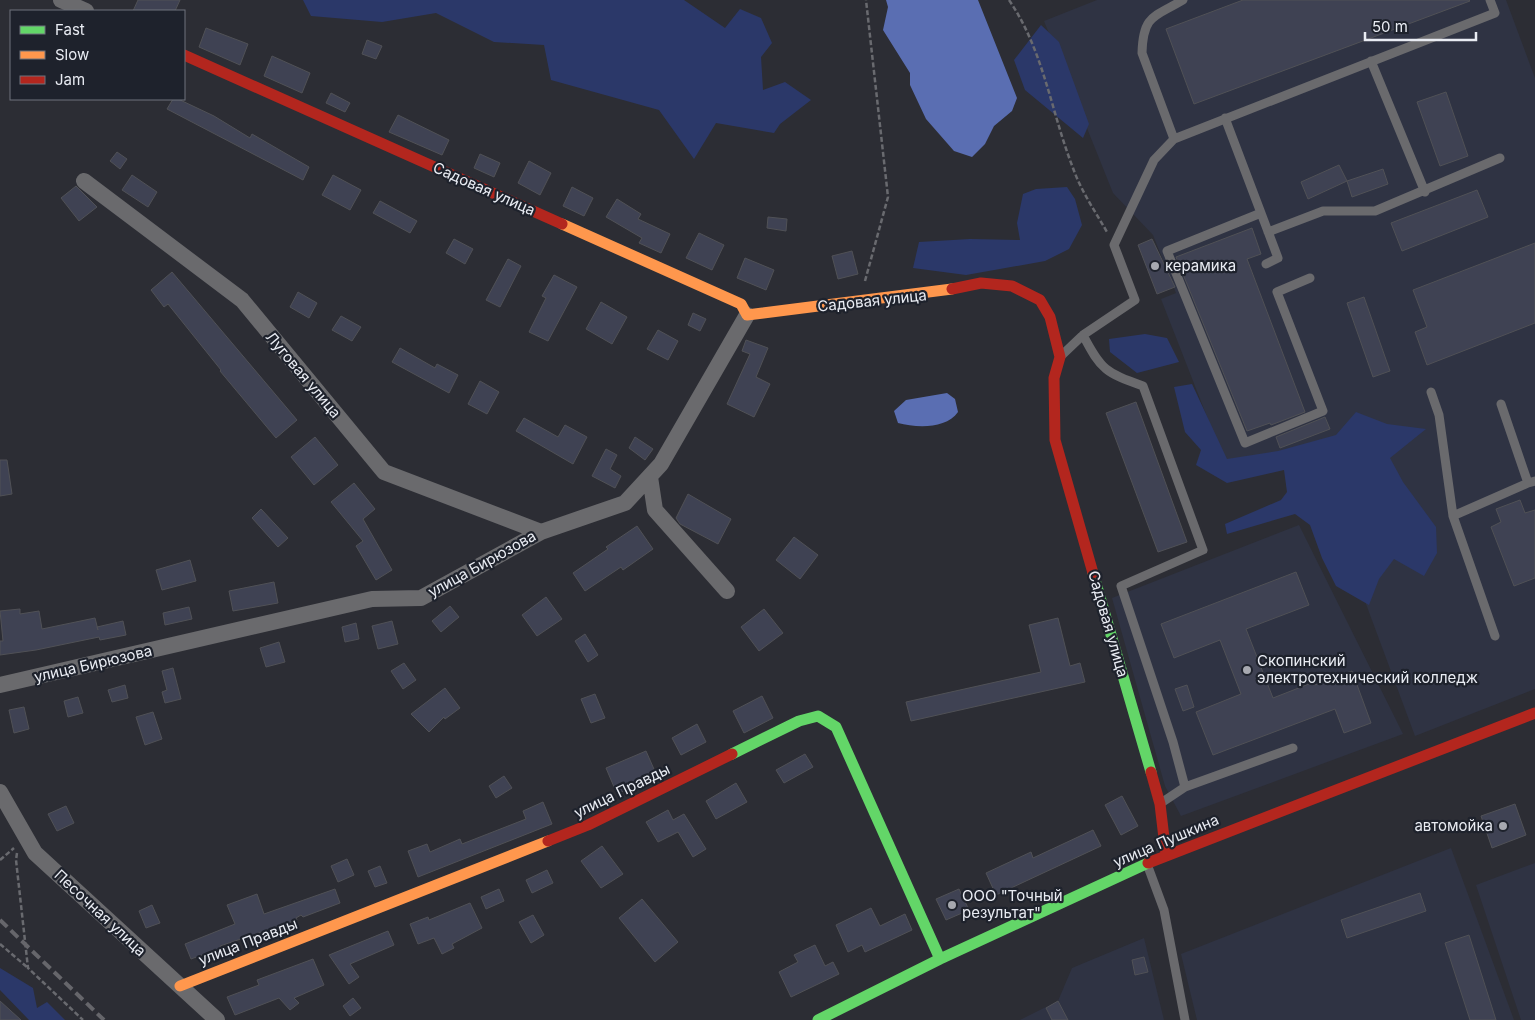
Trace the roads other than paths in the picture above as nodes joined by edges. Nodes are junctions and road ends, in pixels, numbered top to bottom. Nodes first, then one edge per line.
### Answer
1 (61, 0) edge
2 (1183, 0) edge
3 (1490, 0) edge
4 (84, 10) edge
5 (185, 55) edge
6 (1372, 61) junction
7 (1225, 118) junction
8 (1174, 139) junction
9 (1500, 158) dead end
10 (84, 181) dead end
11 (1425, 192) junction
12 (1261, 213) junction
13 (1268, 232) junction
14 (1266, 264) dead end
15 (1310, 278) dead end
16 (746, 315) junction
17 (1083, 335) junction
18 (1060, 357) junction
19 (1431, 392) dead end
20 (1501, 404) dead end
21 (650, 477) junction
22 (1531, 482) edge
23 (1453, 516) junction
24 (541, 532) junction
25 (727, 591) dead end
26 (1495, 636) dead end
27 (0, 685) edge
28 (1535, 713) edge
29 (1293, 748) dead end
30 (1185, 787) junction
31 (0, 792) edge
32 (1160, 804) junction
33 (1166, 855) junction
34 (1147, 864) junction
35 (940, 959) junction
36 (180, 986) junction
37 (217, 1020) edge
38 (818, 1020) edge
39 (1185, 1020) edge

1 - 4 street
2 - 8 lane
3 - 6 lane
5 - 16 street, Садовая улица
6 - 7 lane
6 - 11 lane
7 - 8 lane
7 - 12 lane
8 - 17 lane
9 - 11 lane
10 - 24 street, Луговая улица
11 - 13 lane
12 - 13 lane
12 - 15 lane
13 - 14 lane
16 - 18 street, Садовая улица
16 - 21 street, улица Бирюзова
17 - 18 lane
17 - 30 lane
18 - 32 street, Садовая улица
19 - 23 lane
20 - 22 lane
21 - 24 street, улица Бирюзова
21 - 25 street
22 - 23 lane
23 - 26 lane
24 - 27 street, улица Бирюзова
28 - 33 street, улица Пушкина
29 - 30 lane
30 - 32 lane
31 - 36 street, Песочная улица
32 - 33 street, Садовая улица
33 - 34 street, улица Пушкина
34 - 35 street, улица Пушкина
34 - 39 lane
35 - 36 street, улица Правды
35 - 38 street, улица Пушкина
36 - 37 street, Песочная улица

